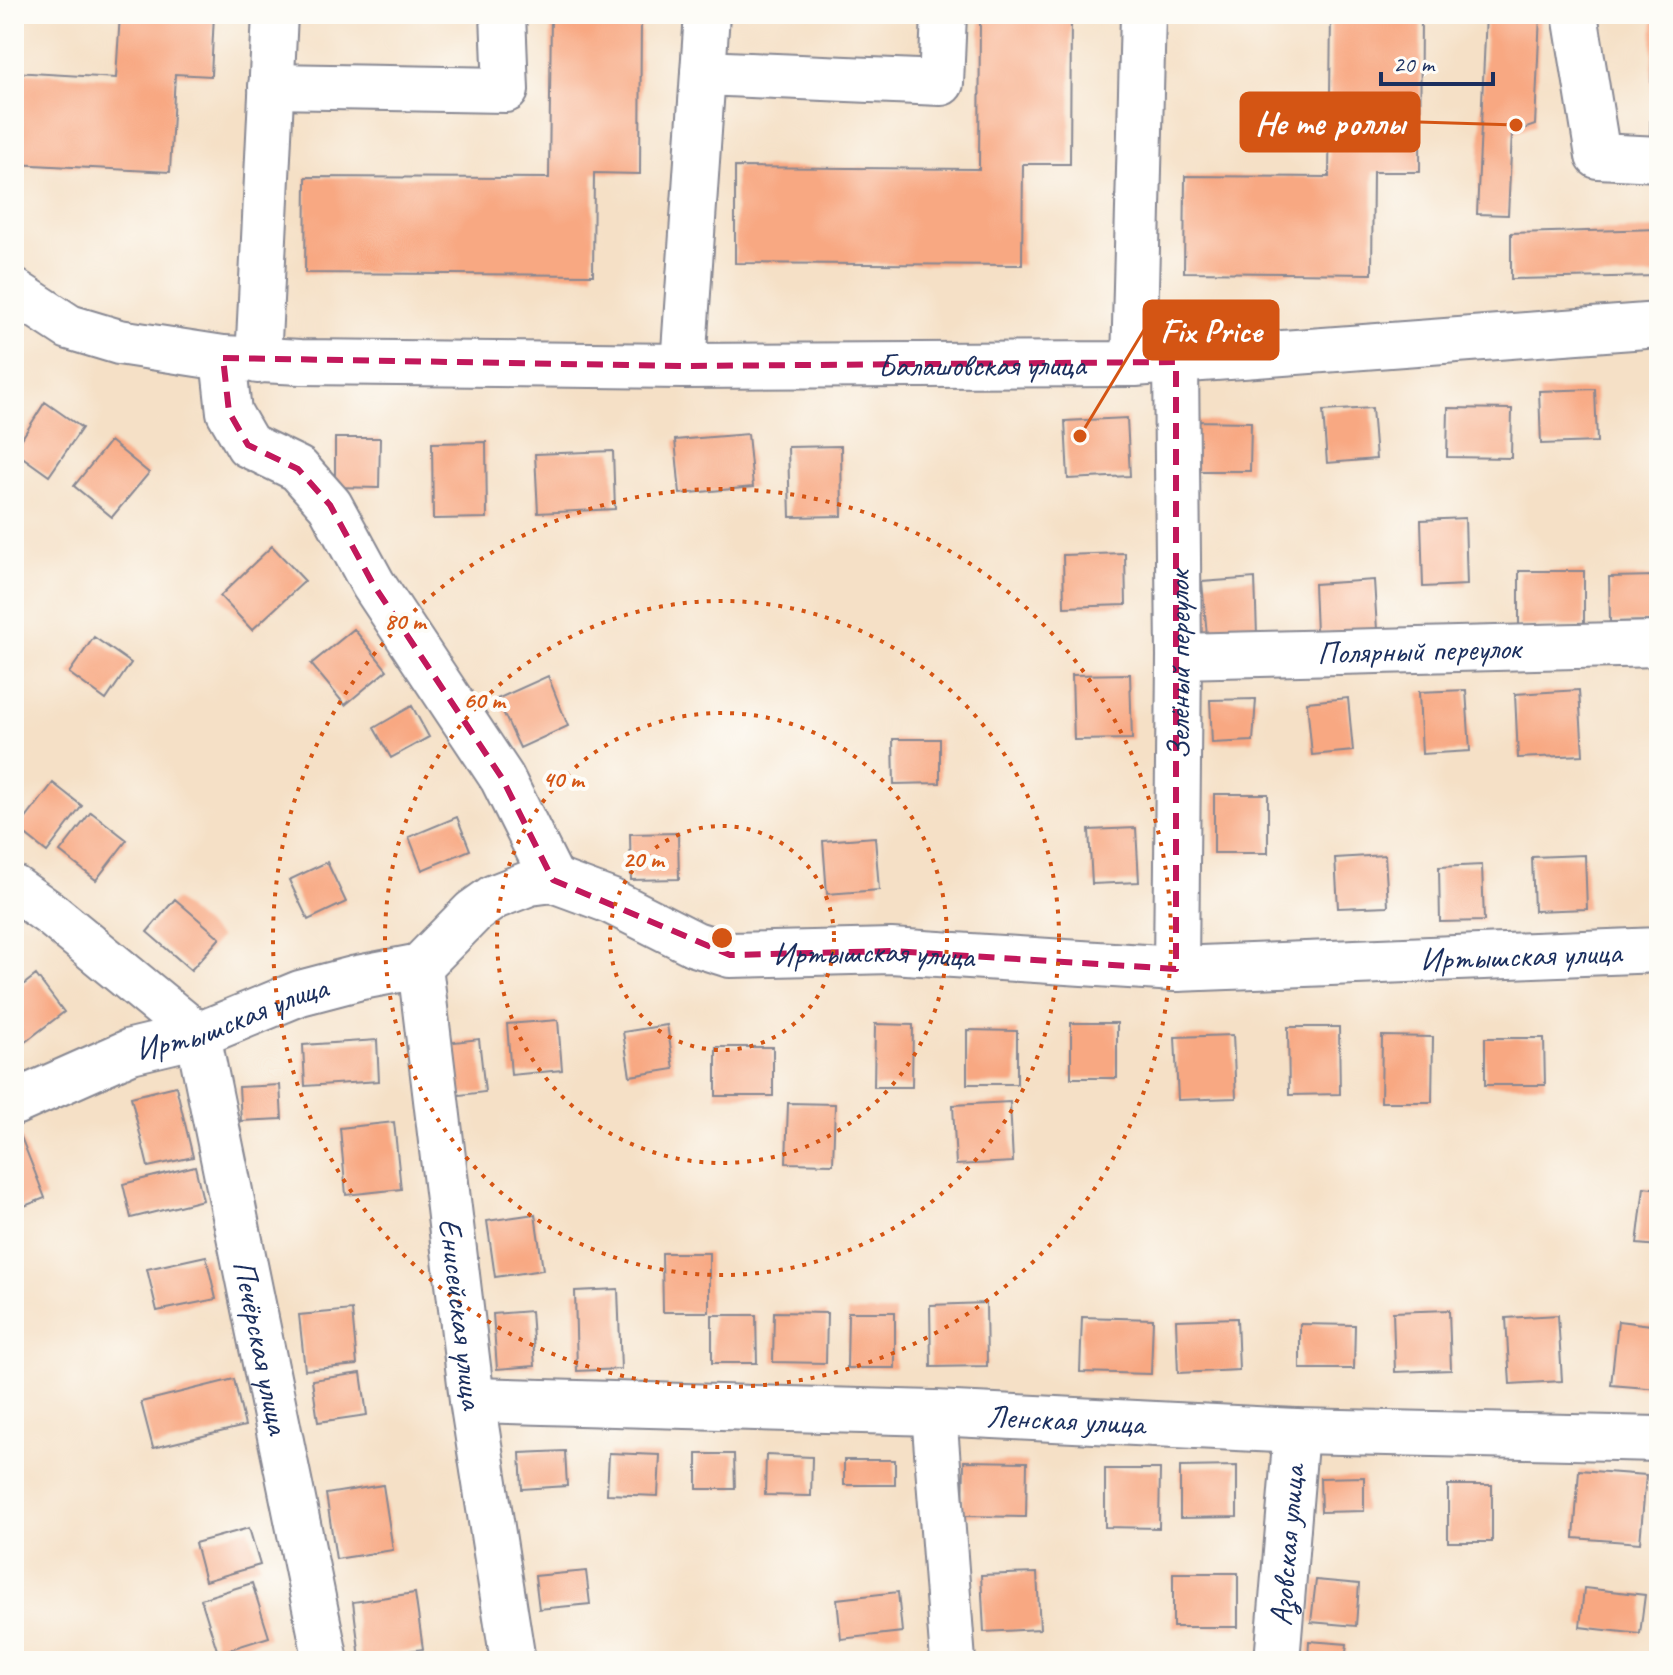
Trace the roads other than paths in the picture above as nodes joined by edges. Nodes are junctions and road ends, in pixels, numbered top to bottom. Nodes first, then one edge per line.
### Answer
1 (275, 14) edge
2 (503, 14) edge
3 (707, 14) edge
4 (944, 14) edge
5 (1143, 14) edge
6 (1575, 14) edge
7 (703, 73) junction
8 (271, 86) junction
9 (1659, 159) edge
10 (14, 291) edge
11 (1659, 325) edge
12 (240, 359) junction
13 (1155, 363) junction
14 (683, 366) junction
15 (1659, 644) edge
16 (1179, 656) junction
17 (553, 880) junction
18 (14, 888) edge
19 (1659, 950) edge
20 (420, 966) junction
21 (1176, 969) junction
22 (198, 1035) junction
23 (14, 1103) edge
24 (472, 1400) junction
25 (934, 1413) junction
26 (1296, 1431) junction
27 (1659, 1439) edge
28 (326, 1661) edge
29 (513, 1661) edge
30 (953, 1661) edge
31 (1277, 1661) edge

1 - 8 street
2 - 8 street
3 - 7 street
4 - 7 street
5 - 13 street, Зелёный переулок
6 - 9 street
7 - 14 street
8 - 12 street
10 - 12 street, Балашовская улица
11 - 13 street, Балашовская улица
12 - 14 street, Балашовская улица
12 - 17 street
13 - 14 street, Балашовская улица
13 - 16 street, Зелёный переулок
15 - 16 street, Полярный переулок
16 - 21 street, Зелёный переулок
17 - 20 street
17 - 21 street, Иртышская улица
18 - 22 street
19 - 21 street, Иртышская улица
20 - 22 street, Иртышская улица
20 - 24 street, Енисейская улица
22 - 23 street, Иртышская улица
22 - 28 street, Печёрская улица
24 - 25 street, Ленская улица
24 - 29 street, Енисейская улица
25 - 26 street, Ленская улица
25 - 30 street
26 - 27 street, Ленская улица
26 - 31 street, Азовская улица

